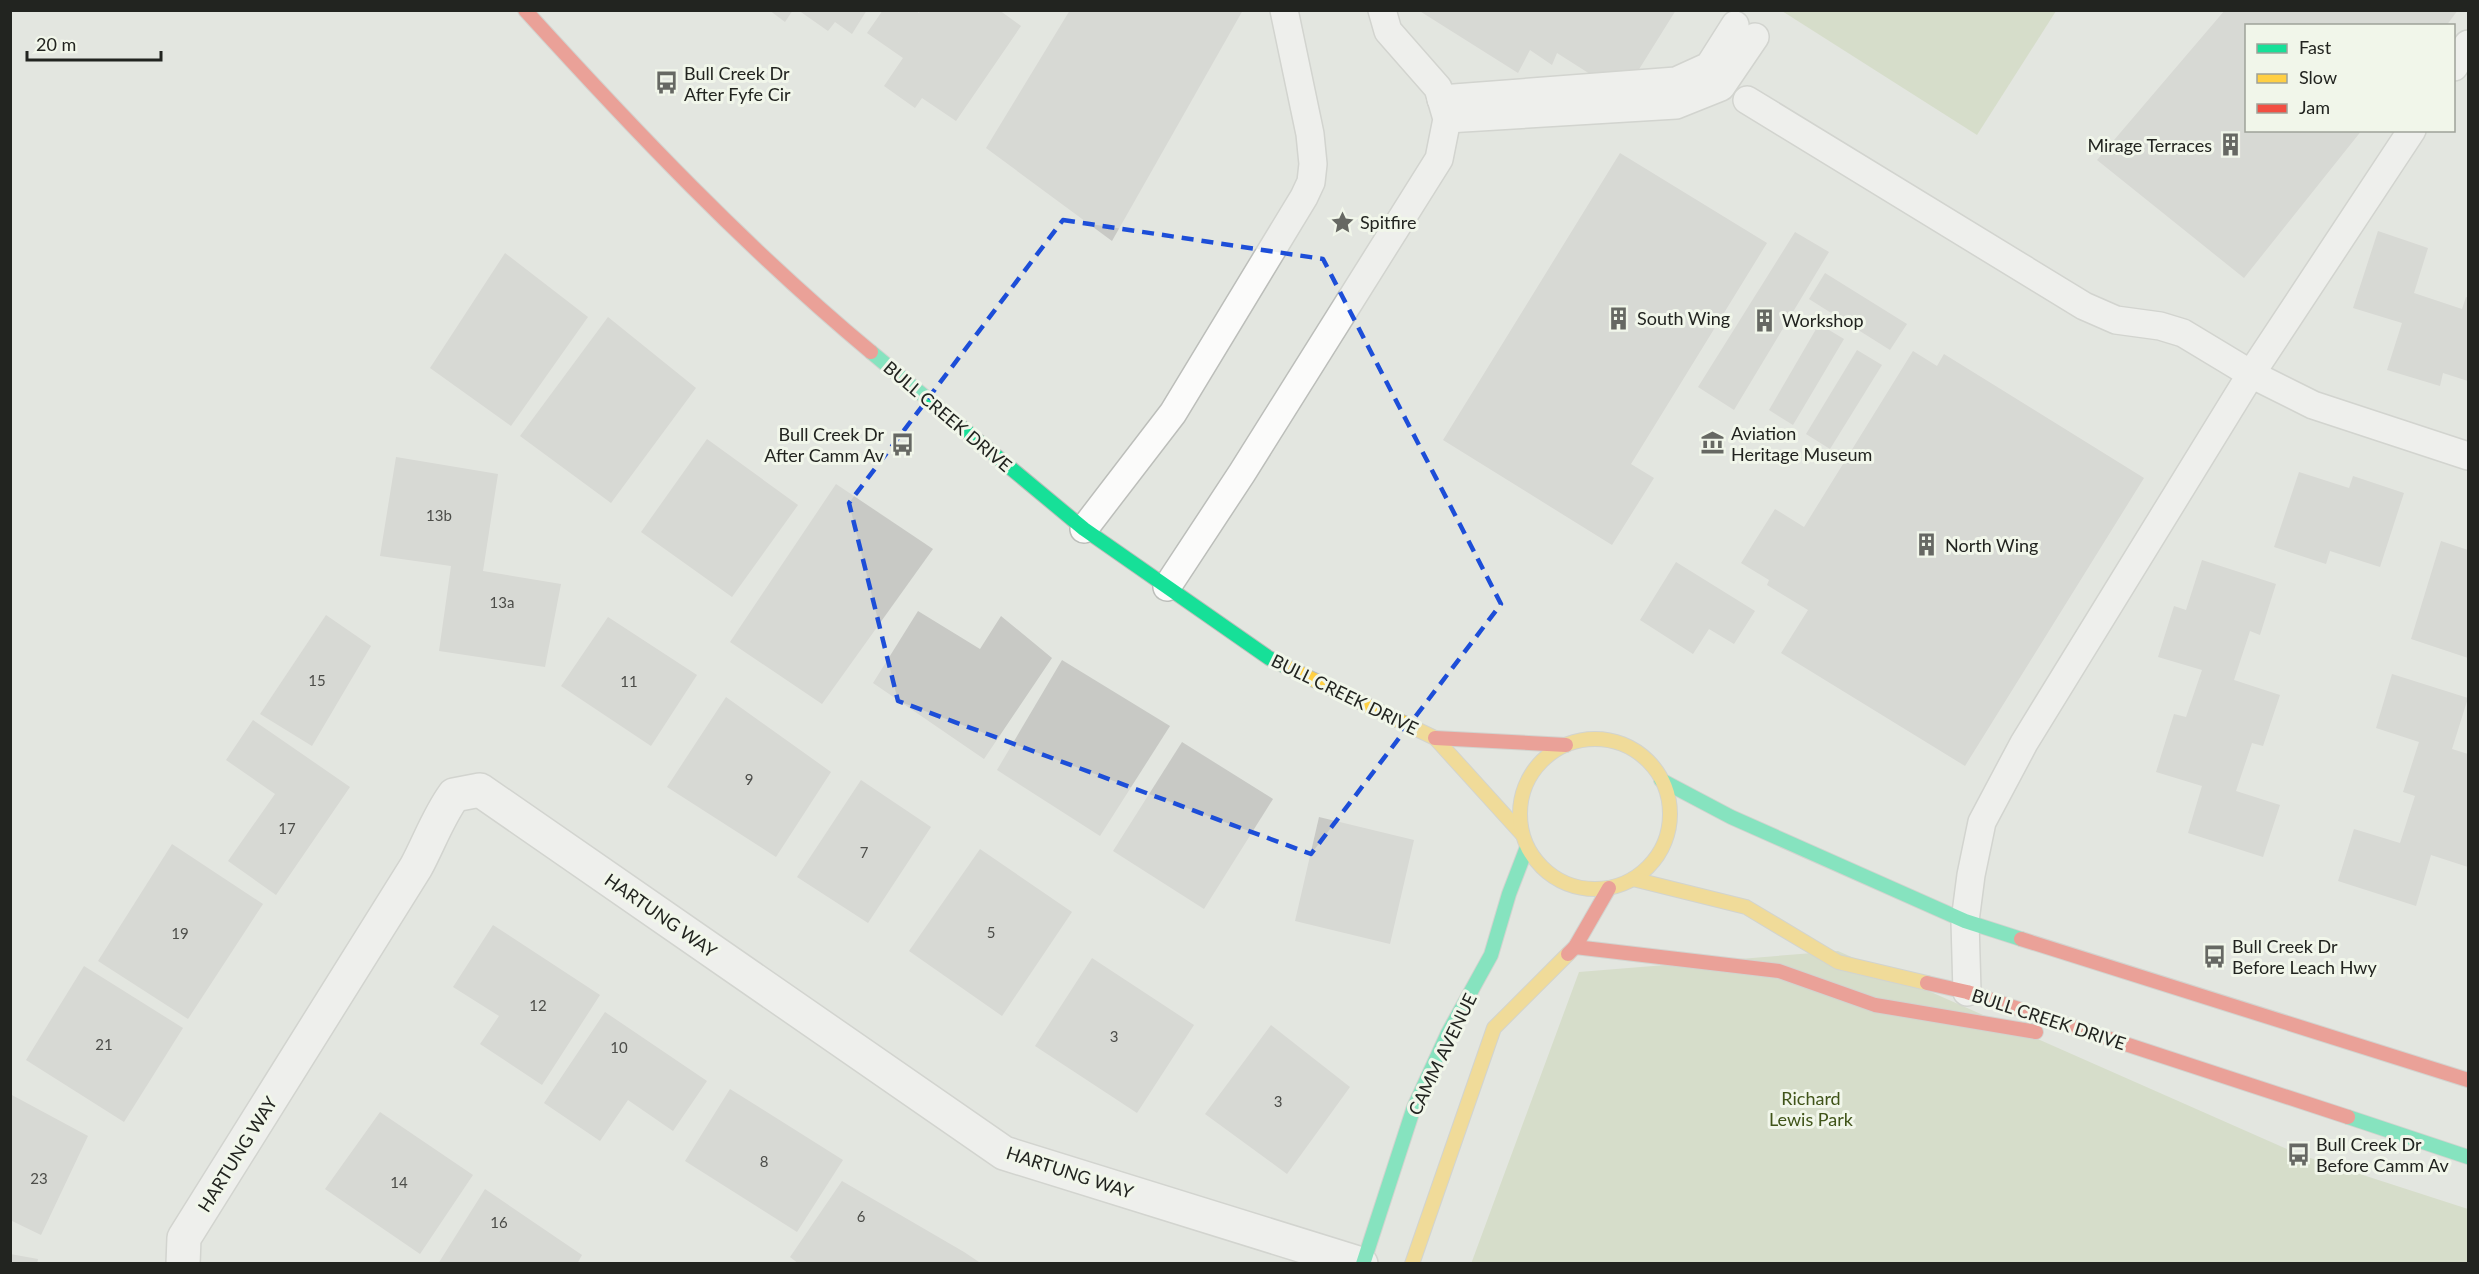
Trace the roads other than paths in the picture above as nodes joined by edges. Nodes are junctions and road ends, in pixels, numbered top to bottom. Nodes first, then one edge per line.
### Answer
1 (525, 10) edge
2 (1284, 10) edge
3 (1382, 10) edge
4 (1745, 31) dead end
5 (2469, 44) edge
6 (2455, 65) edge
7 (1747, 100) dead end
8 (1444, 109) junction
9 (2411, 132) edge
10 (2251, 374) junction
11 (2469, 456) edge
12 (1084, 529) junction
13 (1167, 587) junction
14 (1435, 738) junction
15 (1566, 744) junction
16 (1661, 780) junction
17 (1525, 840) junction
18 (1633, 879) junction
19 (1609, 888) junction
20 (1965, 921) junction
21 (1575, 947) junction
22 (1967, 992) junction
23 (2145, 1050) junction
24 (2469, 1080) edge
25 (2469, 1157) edge
26 (183, 1263) edge
27 (1362, 1263) edge
28 (1412, 1263) edge

1 - 12 main road, BULL CREEK DRIVE
2 - 12 lane
3 - 8 lane
4 - 8 lane
5 - 6 lane
7 - 10 lane
8 - 13 lane
9 - 10 lane
10 - 11 lane
10 - 20 lane
12 - 13 main road, BULL CREEK DRIVE
13 - 14 main road, BULL CREEK DRIVE
14 - 15 main road, BULL CREEK DRIVE
14 - 17 main road, BULL CREEK DRIVE
15 - 16 main road, BULL CREEK DRIVE
15 - 17 main road, BULL CREEK DRIVE
16 - 18 main road, BULL CREEK DRIVE
16 - 20 main road, BULL CREEK DRIVE
17 - 19 main road, BULL CREEK DRIVE
17 - 27 main road, CAMM AVENUE
18 - 19 main road, BULL CREEK DRIVE
18 - 22 main road, BULL CREEK DRIVE
19 - 21 main road, CAMM AVENUE
20 - 22 lane
20 - 24 main road, BULL CREEK DRIVE
21 - 23 main road
21 - 28 main road, CAMM AVENUE
22 - 23 main road, BULL CREEK DRIVE
23 - 25 main road, BULL CREEK DRIVE
26 - 27 street, HARTUNG WAY

